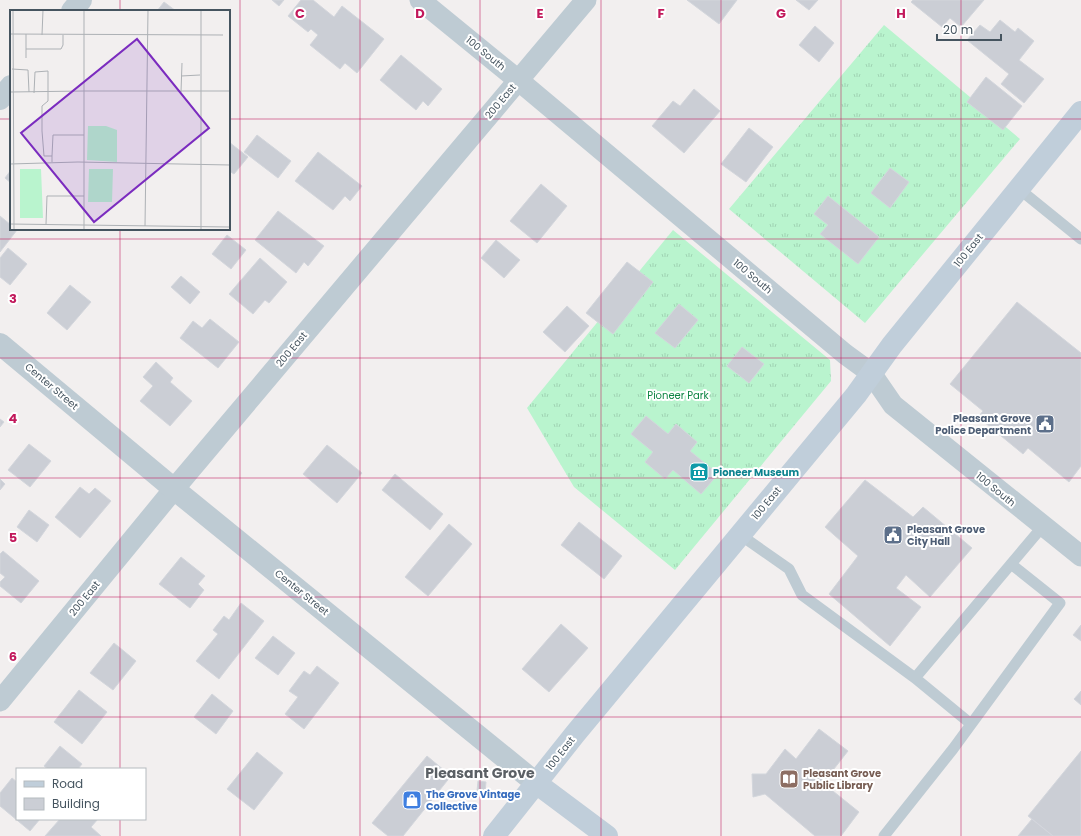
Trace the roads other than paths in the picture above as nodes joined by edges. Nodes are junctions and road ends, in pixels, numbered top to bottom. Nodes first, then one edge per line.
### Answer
1 (80, 0) edge
2 (420, 0) edge
3 (586, 0) edge
4 (73, 10) edge
5 (518, 80) junction
6 (10, 87) edge
7 (0, 99) edge
8 (1081, 112) edge
9 (1018, 188) junction
10 (1081, 239) edge
11 (0, 344) edge
12 (871, 373) junction
13 (174, 489) junction
14 (1043, 526) junction
15 (739, 534) junction
16 (1081, 556) edge
17 (1011, 564) junction
18 (915, 678) junction
19 (0, 702) edge
20 (971, 724) junction
21 (536, 783) junction
22 (494, 836) edge
23 (608, 836) edge
24 (884, 836) edge

1 - 4 street
2 - 5 street, 100 South
3 - 5 street, 200 East
5 - 12 street, 100 South
5 - 13 street, 200 East
6 - 7 street
8 - 9 main road, 100 East
9 - 10 lane
9 - 12 main road, 100 East
11 - 13 street, Center Street
12 - 14 street, 100 South
12 - 15 main road, 100 East
13 - 19 street, 200 East
13 - 21 street, Center Street
14 - 16 street, 100 South
14 - 17 lane
15 - 18 lane
15 - 21 main road, 100 East
17 - 18 lane
17 - 20 lane
18 - 20 lane
20 - 24 lane
21 - 22 main road, 100 East
21 - 23 main road, Center Street

